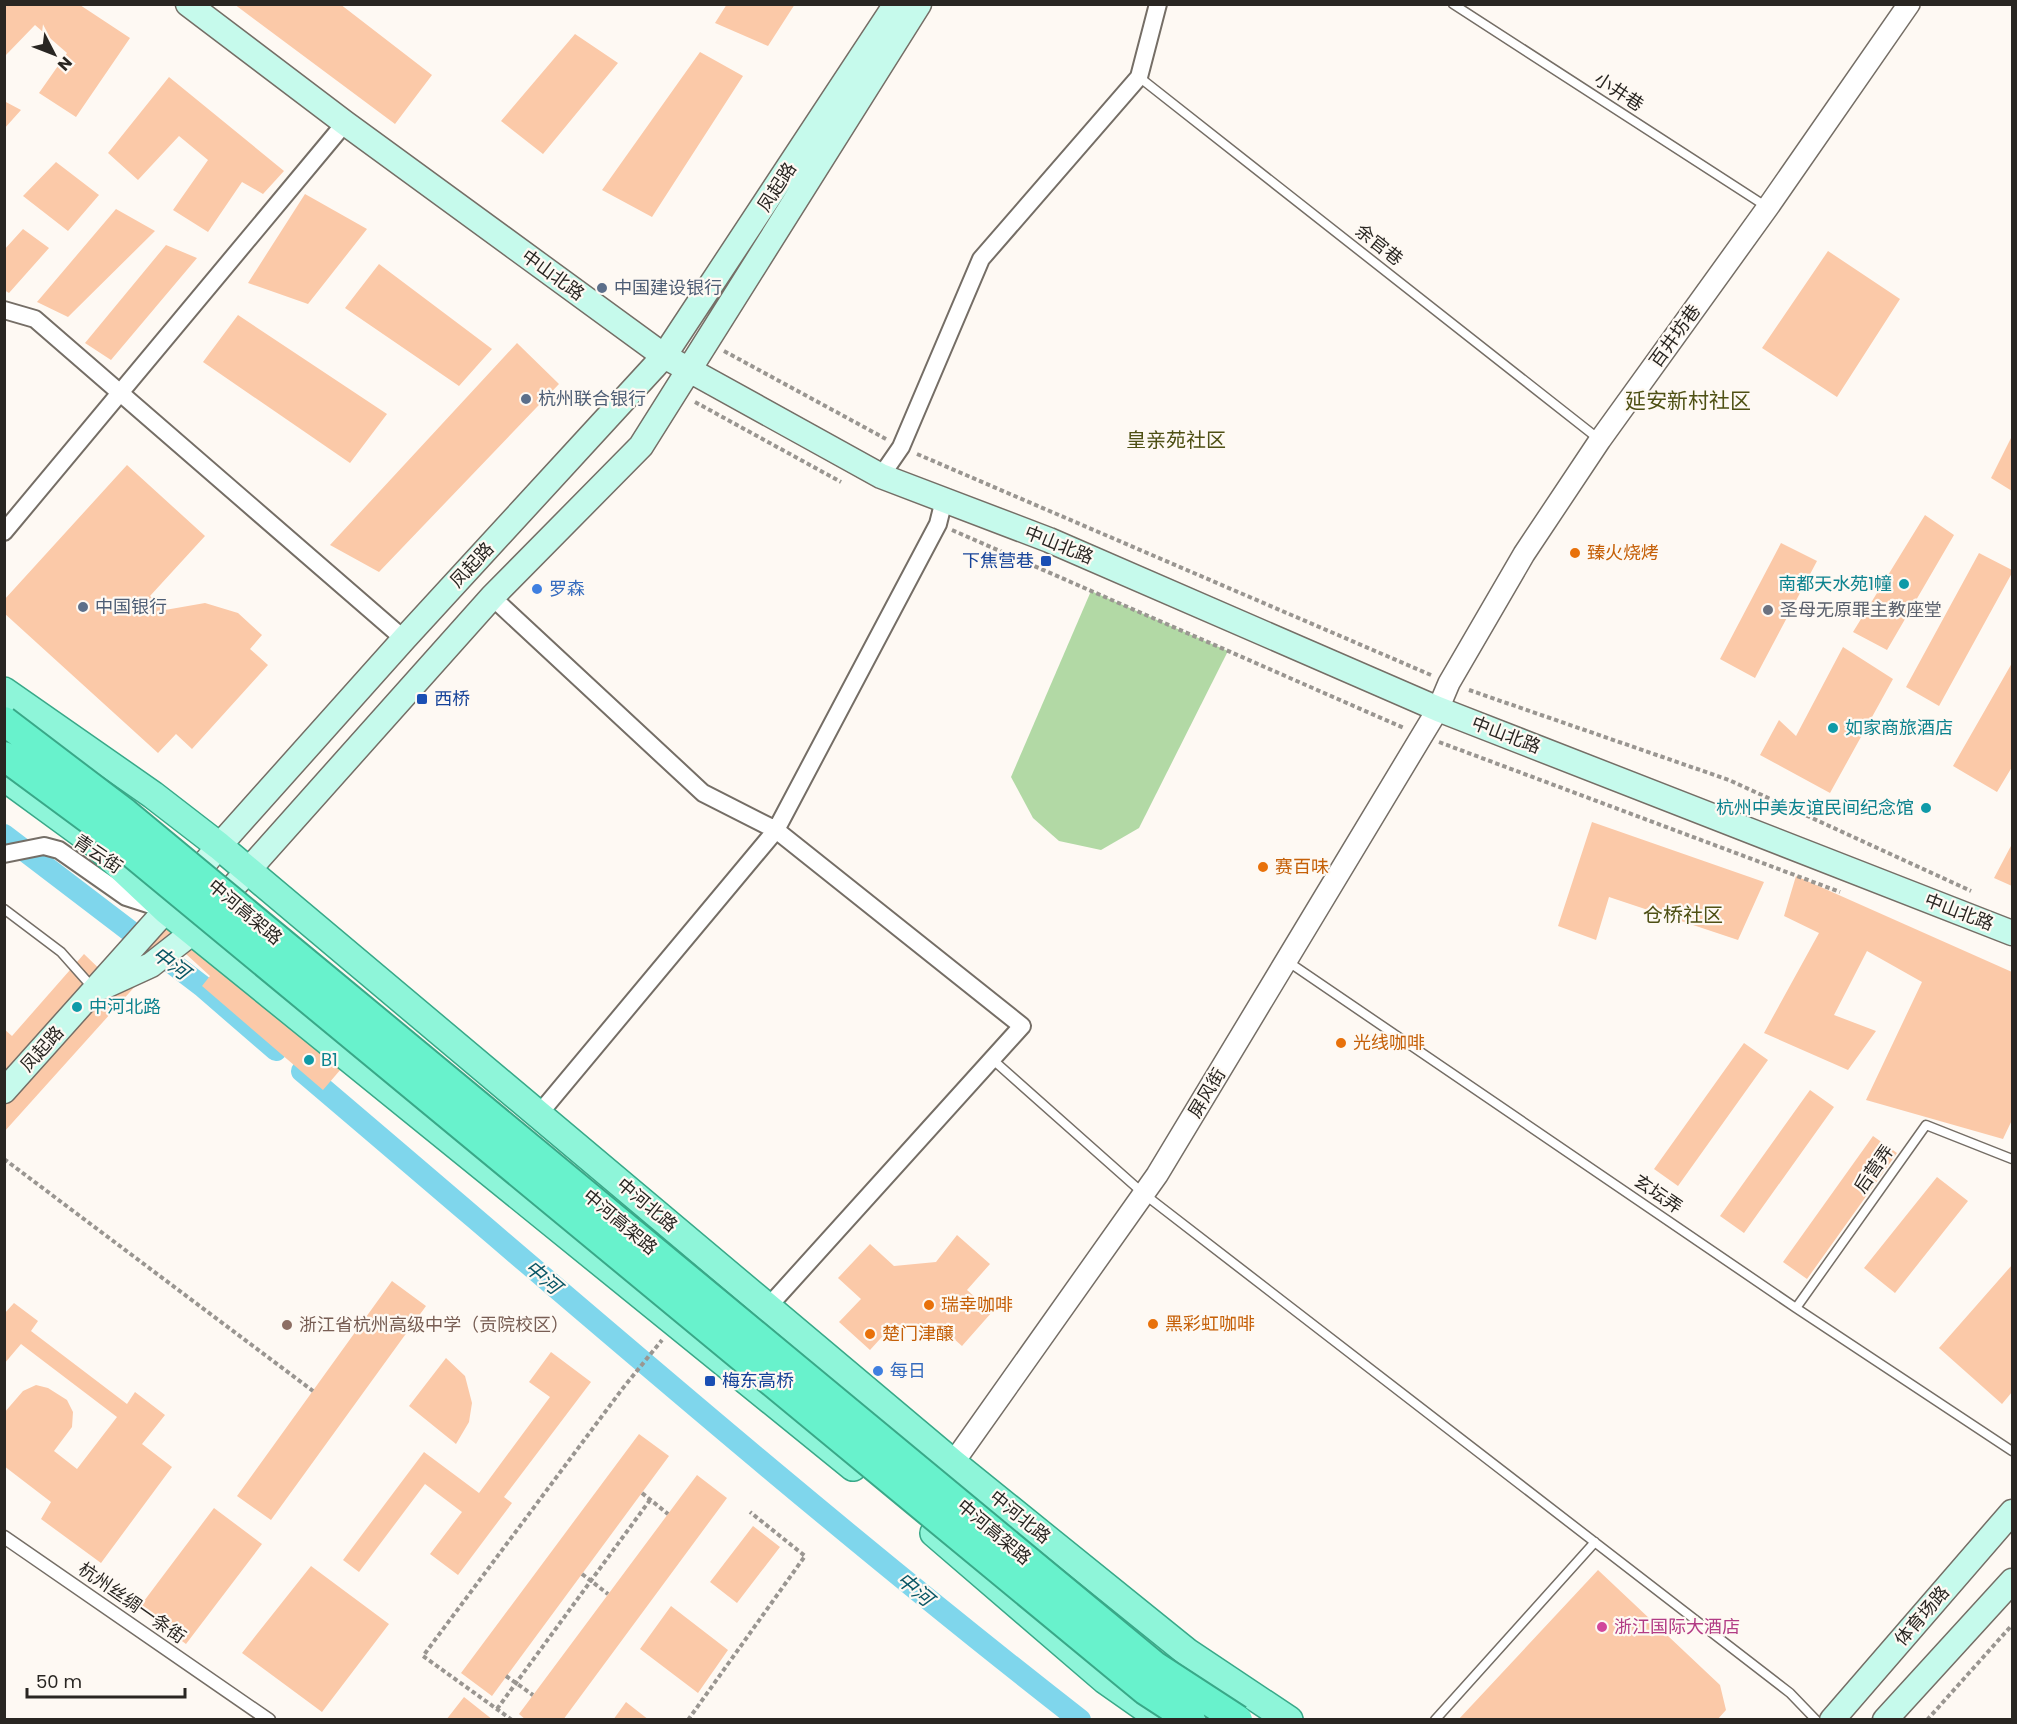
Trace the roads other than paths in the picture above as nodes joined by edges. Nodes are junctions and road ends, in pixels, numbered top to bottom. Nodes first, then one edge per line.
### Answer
1 (188, 4) edge
2 (896, 4) edge
3 (919, 4) edge
4 (1158, 4) edge
5 (1454, 4) edge
6 (1909, 4) edge
7 (1139, 76) junction
8 (345, 123) junction
9 (1768, 207) junction
10 (4, 310) edge
11 (664, 356) junction
12 (688, 369) junction
13 (120, 392) junction
14 (1600, 440) junction
15 (881, 476) junction
16 (944, 500) junction
17 (4, 532) edge
18 (492, 597) junction
19 (404, 639) junction
20 (4, 691) edge
21 (1438, 709) junction
22 (4, 721) edge
23 (4, 756) edge
24 (4, 777) edge
25 (776, 830) junction
26 (219, 846) junction
27 (4, 854) edge
28 (249, 871) junction
29 (4, 909) edge
30 (158, 920) junction
31 (2013, 933) edge
32 (183, 940) junction
33 (1287, 960) junction
34 (95, 990) junction
35 (992, 1059) junction
36 (4, 1091) edge
37 (539, 1114) junction
38 (2013, 1159) edge
39 (1144, 1194) junction
40 (768, 1307) junction
41 (1796, 1308) junction
42 (2013, 1451) edge
43 (953, 1463) junction
44 (2013, 1512) edge
45 (4, 1537) edge
46 (1595, 1542) junction
47 (2013, 1581) edge
48 (269, 1719) edge
49 (1162, 1719) edge
50 (1191, 1719) edge
51 (1238, 1719) edge
52 (1289, 1719) edge
53 (1435, 1719) edge
54 (1816, 1719) edge
55 (1832, 1719) edge
56 (1885, 1719) edge

1 - 8 main road, 中山北路
2 - 11 main road, 凤起路
3 - 12 main road
4 - 7 street
5 - 9 lane, 小井巷
6 - 9 street, 百井坊巷
7 - 14 lane, 余官巷
7 - 15 street
8 - 11 main road, 中山北路
8 - 13 street
9 - 14 street, 百井坊巷
10 - 13 street
11 - 12 main road, 中山北路
11 - 19 main road, 凤起路
12 - 15 main road, 中山北路
12 - 18 main road
13 - 17 street
13 - 19 street
14 - 21 street, 百井坊巷
15 - 16 main road, 中山北路
16 - 21 main road, 中山北路
16 - 25 street
18 - 25 street
18 - 28 main road
19 - 26 main road, 凤起路
20 - 26 main road, 中河北路
21 - 31 main road, 中山北路
21 - 33 street, 屏风街
22 - 51 highway, 中河高架路, bridge
23 - 50 highway, 中河高架路, bridge
24 - 30 main road
25 - 35 street
25 - 37 street
26 - 28 main road, 中河北路
26 - 30 main road, 凤起路
27 - 30 street, 青云街
28 - 32 main road
28 - 37 main road, 中河北路
29 - 34 lane
30 - 32 main road
30 - 34 main road, 凤起路
32 - 34 main road
32 - 49 main road
33 - 39 street, 屏风街
33 - 41 lane, 玄坛弄
34 - 36 main road, 凤起路
35 - 39 lane
35 - 40 street
37 - 40 main road, 中河北路
38 - 41 lane, 后营弄
39 - 43 street, 屏风街
39 - 46 lane
40 - 43 main road, 中河北路
41 - 42 lane, 玄坛弄
43 - 52 main road, 中河北路
44 - 55 main road, 体育场路
45 - 48 street, 杭州丝绸一条街
46 - 53 lane
46 - 54 lane
47 - 56 main road

